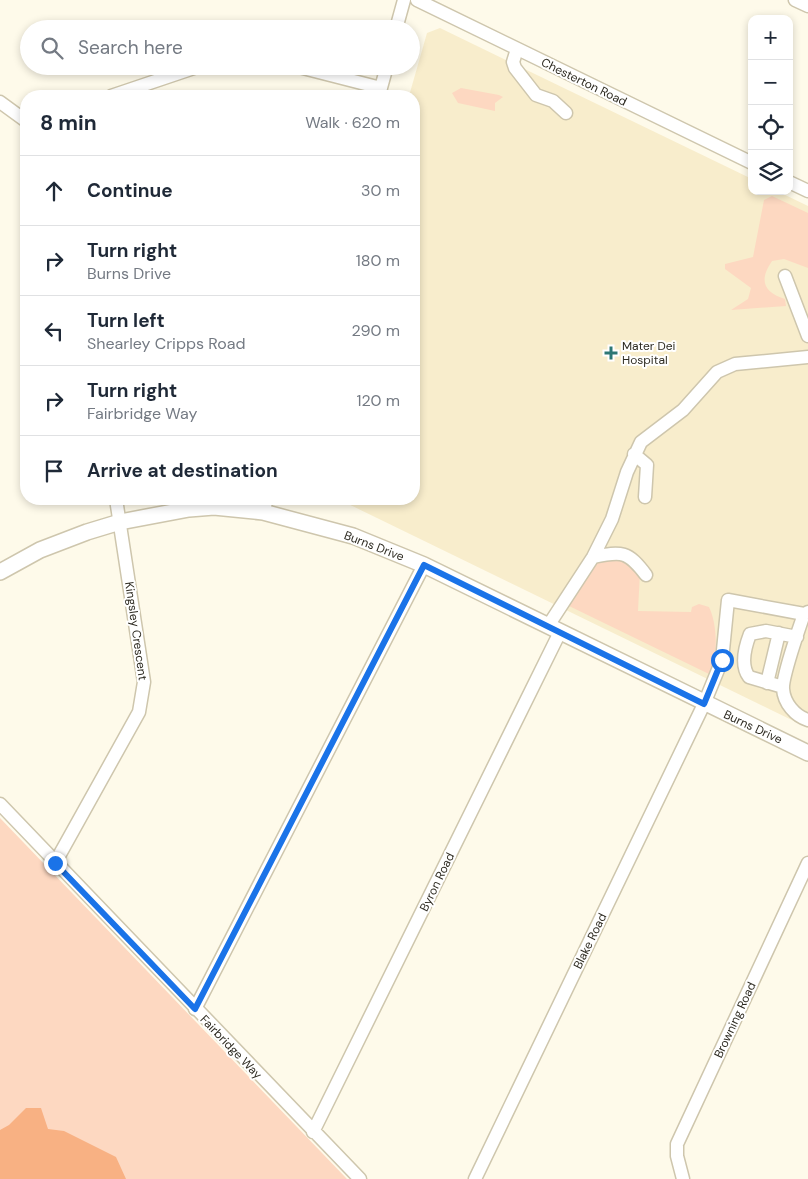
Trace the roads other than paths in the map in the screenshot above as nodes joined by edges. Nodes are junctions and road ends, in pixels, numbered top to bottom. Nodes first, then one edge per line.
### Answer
1 (404, 0) edge
2 (417, 0) edge
3 (795, 0) edge
4 (808, 6) edge
5 (398, 20) edge
6 (517, 49) junction
7 (173, 75) edge
8 (324, 75) edge
9 (384, 75) edge
10 (129, 90) edge
11 (373, 90) edge
12 (380, 90) edge
13 (0, 102) edge
14 (566, 113) dead end
15 (20, 117) edge
16 (748, 161) edge
17 (793, 184) edge
18 (808, 191) edge
19 (785, 276) dead end
20 (808, 336) edge
21 (808, 357) edge
22 (634, 454) junction
23 (644, 497) dead end
24 (117, 505) edge
25 (218, 505) edge
26 (265, 506) edge
27 (214, 507) junction
28 (120, 522) junction
29 (593, 557) junction
30 (424, 565) junction
31 (0, 572) edge
32 (646, 575) dead end
33 (806, 613) edge
34 (554, 629) junction
35 (779, 633) junction
36 (797, 637) junction
37 (767, 683) junction
38 (783, 687) junction
39 (704, 704) junction
40 (808, 720) edge
41 (808, 753) edge
42 (0, 804) edge
43 (55, 863) junction
44 (808, 863) edge
45 (195, 1009) junction
46 (313, 1132) junction
47 (360, 1179) edge
48 (475, 1179) edge
49 (682, 1179) edge

1 - 5 street
2 - 6 street, Chesterton Road
3 - 4 street
6 - 14 street
6 - 16 street, Chesterton Road
7 - 10 street
8 - 11 street
9 - 12 street
13 - 15 street
17 - 18 street
19 - 20 street
21 - 22 street, Byron Road
22 - 23 street
22 - 29 street, Byron Road
24 - 28 street, Kingsley Crescent
25 - 27 street
26 - 27 main road, Burns Drive
26 - 30 main road, Burns Drive
27 - 28 main road, Burns Drive
28 - 31 main road, Burns Drive
28 - 43 street, Kingsley Crescent
29 - 32 street
29 - 34 street, Byron Road
30 - 34 main road, Burns Drive
30 - 45 street
33 - 36 street
33 - 39 street, Blake Road
34 - 39 main road, Burns Drive
34 - 46 street, Byron Road
35 - 36 street
35 - 37 street
35 - 37 street
36 - 38 street
37 - 38 street
38 - 40 street
39 - 41 main road, Burns Drive
39 - 48 street, Blake Road
42 - 43 street, Fairbridge Way
43 - 45 street, Fairbridge Way
44 - 49 street, Browning Road
45 - 46 street, Fairbridge Way
46 - 47 street, Fairbridge Way

